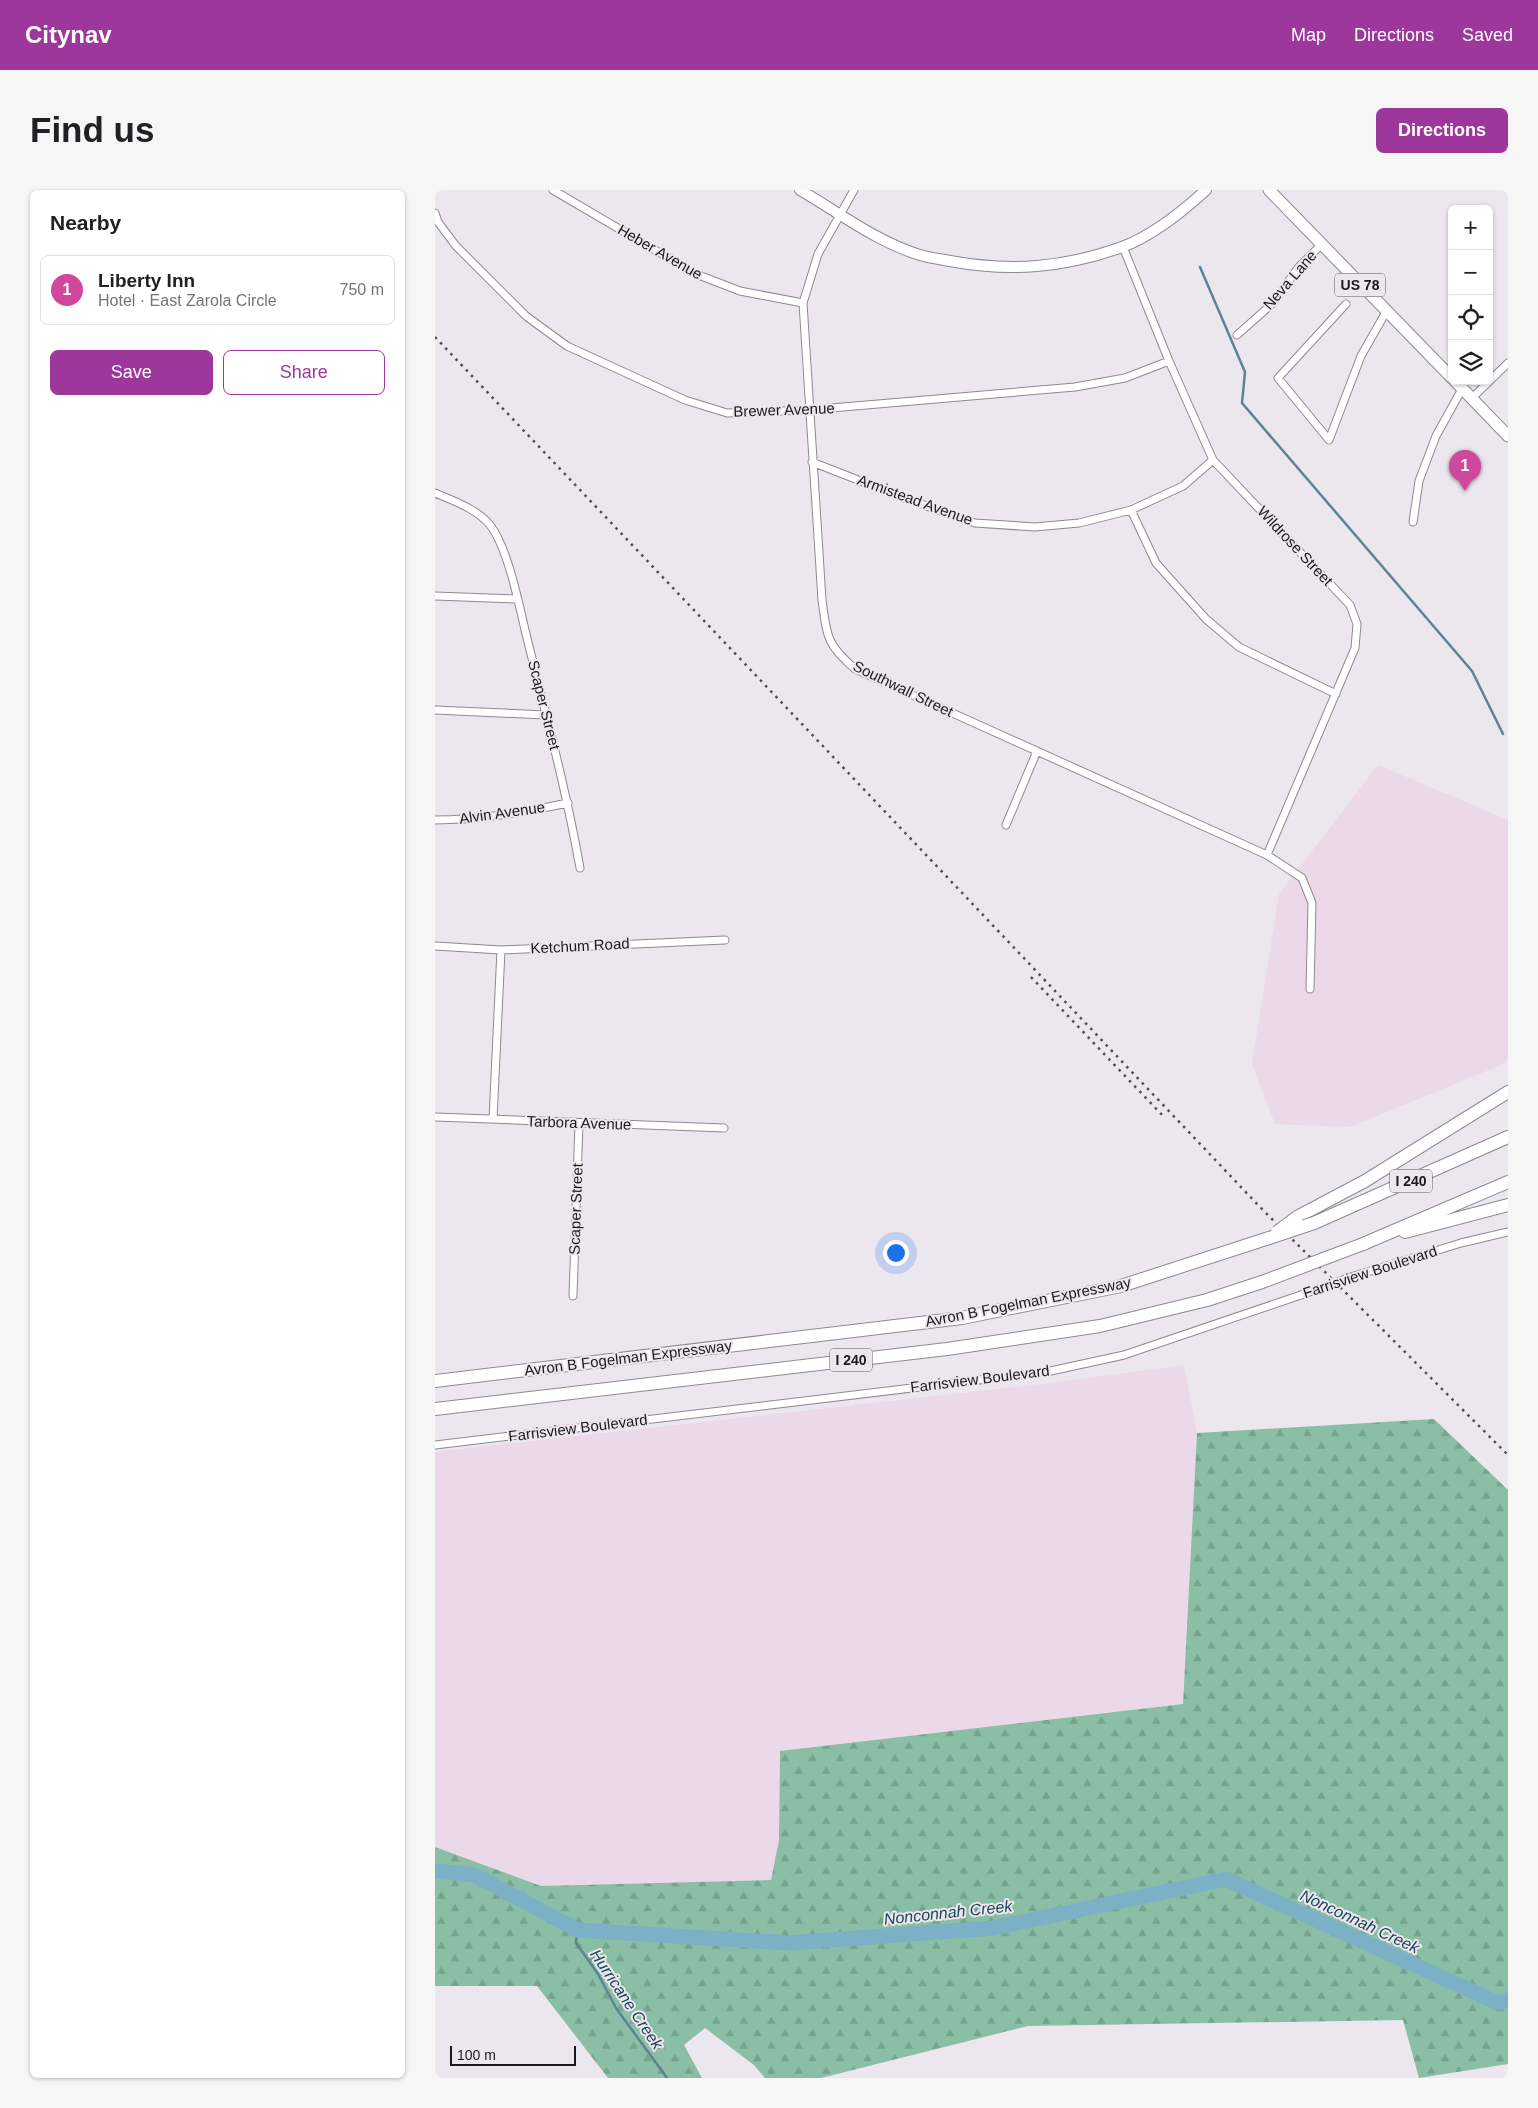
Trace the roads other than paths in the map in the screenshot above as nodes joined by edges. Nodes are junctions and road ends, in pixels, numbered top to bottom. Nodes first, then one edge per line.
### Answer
1 (553, 190) edge
2 (800, 190) edge
3 (854, 190) edge
4 (1207, 190) edge
5 (1269, 190) edge
6 (435, 213) edge
7 (841, 214) junction
8 (1321, 245) junction
9 (1123, 246) junction
10 (803, 303) junction
11 (1347, 304) dead end
12 (1387, 312) junction
13 (1237, 335) dead end
14 (1169, 361) junction
15 (1508, 363) edge
16 (1448, 374) edge
17 (1458, 385) edge
18 (1471, 399) junction
19 (808, 410) junction
20 (1508, 436) edge
21 (1213, 460) junction
22 (812, 462) junction
23 (435, 493) edge
24 (1131, 510) junction
25 (1413, 522) dead end
26 (435, 596) edge
27 (517, 599) junction
28 (1336, 694) junction
29 (435, 710) edge
30 (546, 715) junction
31 (1037, 751) junction
32 (568, 803) junction
33 (435, 820) edge
34 (1006, 825) dead end
35 (1267, 854) junction
36 (580, 868) dead end
37 (725, 940) dead end
38 (435, 946) edge
39 (501, 950) junction
40 (1310, 989) dead end
41 (1507, 1092) edge
42 (435, 1117) edge
43 (493, 1119) junction
44 (579, 1123) junction
45 (724, 1128) dead end
46 (1508, 1138) edge
47 (1508, 1182) edge
48 (1508, 1205) edge
49 (1508, 1232) edge
50 (1269, 1238) junction
51 (1376, 1240) junction
52 (573, 1296) dead end
53 (435, 1381) edge
54 (435, 1410) edge
55 (435, 1445) edge

1 - 10 street, Heber Avenue
2 - 7 main road
3 - 7 street, Southwall Street
4 - 9 main road
5 - 8 main road, US 78
6 - 19 street, Brewer Avenue
7 - 9 main road
7 - 10 street, Southwall Street
8 - 12 main road, US 78
8 - 13 street, Neva Lane
9 - 14 street, Wildrose Street
10 - 19 street, Southwall Street
11 - 12 street
12 - 16 main road, US 78
14 - 19 street, Brewer Avenue
14 - 21 street, Wildrose Street
15 - 18 street
17 - 18 main road
17 - 25 street
18 - 20 main road
19 - 22 street, Southwall Street
21 - 24 street, Armistead Avenue
21 - 28 street, Wildrose Street
22 - 24 street, Armistead Avenue
22 - 31 street, Southwall Street
23 - 27 street, Scaper Street
24 - 28 street
26 - 27 street
27 - 30 street, Scaper Street
28 - 35 street, Wildrose Street
29 - 30 street
30 - 32 street, Scaper Street
31 - 34 street
31 - 35 street, Southwall Street
32 - 33 street, Alvin Avenue
32 - 36 street, Scaper Street
35 - 40 street, Southwall Street
37 - 39 street, Ketchum Road
38 - 39 street, Ketchum Road
39 - 43 street
41 - 50 highway, bridge
42 - 43 street, Tarbora Avenue
43 - 44 street, Tarbora Avenue
44 - 45 street, Tarbora Avenue
44 - 52 street, Scaper Street
46 - 50 highway, Avron B Fogelman Expressway / I 240, bridge
47 - 51 highway, Avron B Fogelman Expressway / I 240
48 - 51 highway
49 - 55 street, Farrisview Boulevard, bridge
50 - 53 highway, Avron B Fogelman Expressway / I 240
51 - 54 highway, Avron B Fogelman Expressway / I 240, bridge

